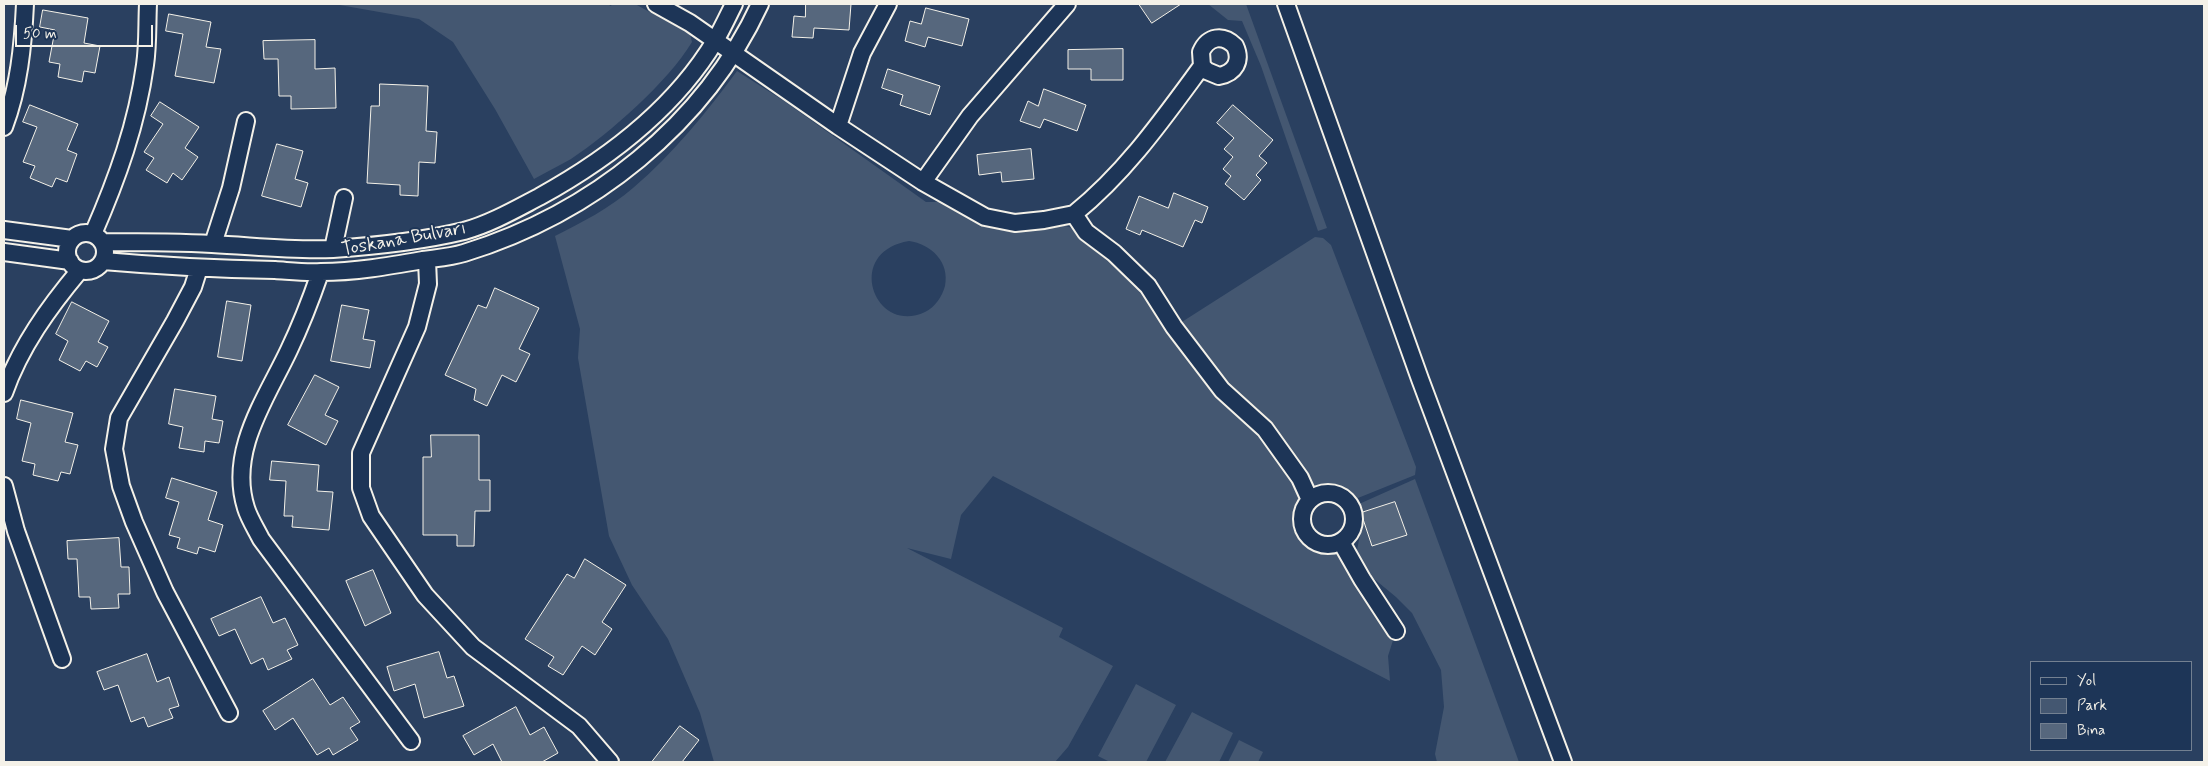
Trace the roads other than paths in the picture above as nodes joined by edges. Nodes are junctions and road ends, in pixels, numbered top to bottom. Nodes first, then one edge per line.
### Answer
1 (26, 4) edge
2 (148, 4) edge
3 (656, 4) edge
4 (734, 4) edge
5 (760, 4) edge
6 (888, 4) edge
7 (1067, 4) edge
8 (1286, 4) edge
9 (715, 41) junction
10 (734, 54) junction
11 (1202, 66) dead end
12 (246, 121) dead end
13 (4, 126) edge
14 (838, 126) junction
15 (923, 182) junction
16 (344, 198) dead end
17 (1074, 214) junction
18 (4, 230) edge
19 (98, 238) junction
20 (72, 239) junction
21 (212, 244) junction
22 (333, 249) junction
23 (4, 252) edge
24 (427, 260) junction
25 (103, 261) junction
26 (75, 265) junction
27 (198, 268) junction
28 (320, 272) junction
29 (4, 393) edge
30 (4, 486) edge
31 (1310, 500) junction
32 (1341, 542) junction
33 (1396, 631) dead end
34 (62, 659) dead end
35 (229, 714) dead end
36 (411, 741) dead end
37 (610, 762) edge
38 (1563, 762) edge

1 - 13 street
2 - 19 street
3 - 9 street
4 - 9 street, Toskana Bulvarı
5 - 10 street, Toskana Bulvarı
6 - 14 street
7 - 15 street
8 - 38 street
9 - 10 street
9 - 22 street, Toskana Bulvarı
10 - 14 street
10 - 24 street, Toskana Bulvarı
11 - 17 street
12 - 21 street
14 - 15 street
15 - 17 street
16 - 22 street
17 - 31 street
18 - 20 street, Toskana Bulvarı
19 - 20 street, Toskana Bulvarı
19 - 21 street, Toskana Bulvarı
19 - 25 street
20 - 26 street
21 - 22 street, Toskana Bulvarı
23 - 26 street, Toskana Bulvarı
24 - 28 street, Toskana Bulvarı
24 - 37 street
25 - 26 street, Toskana Bulvarı
25 - 27 street, Toskana Bulvarı
26 - 29 street
27 - 28 street, Toskana Bulvarı
27 - 35 street
28 - 36 street
30 - 34 street
31 - 32 street
31 - 32 street
32 - 33 street

